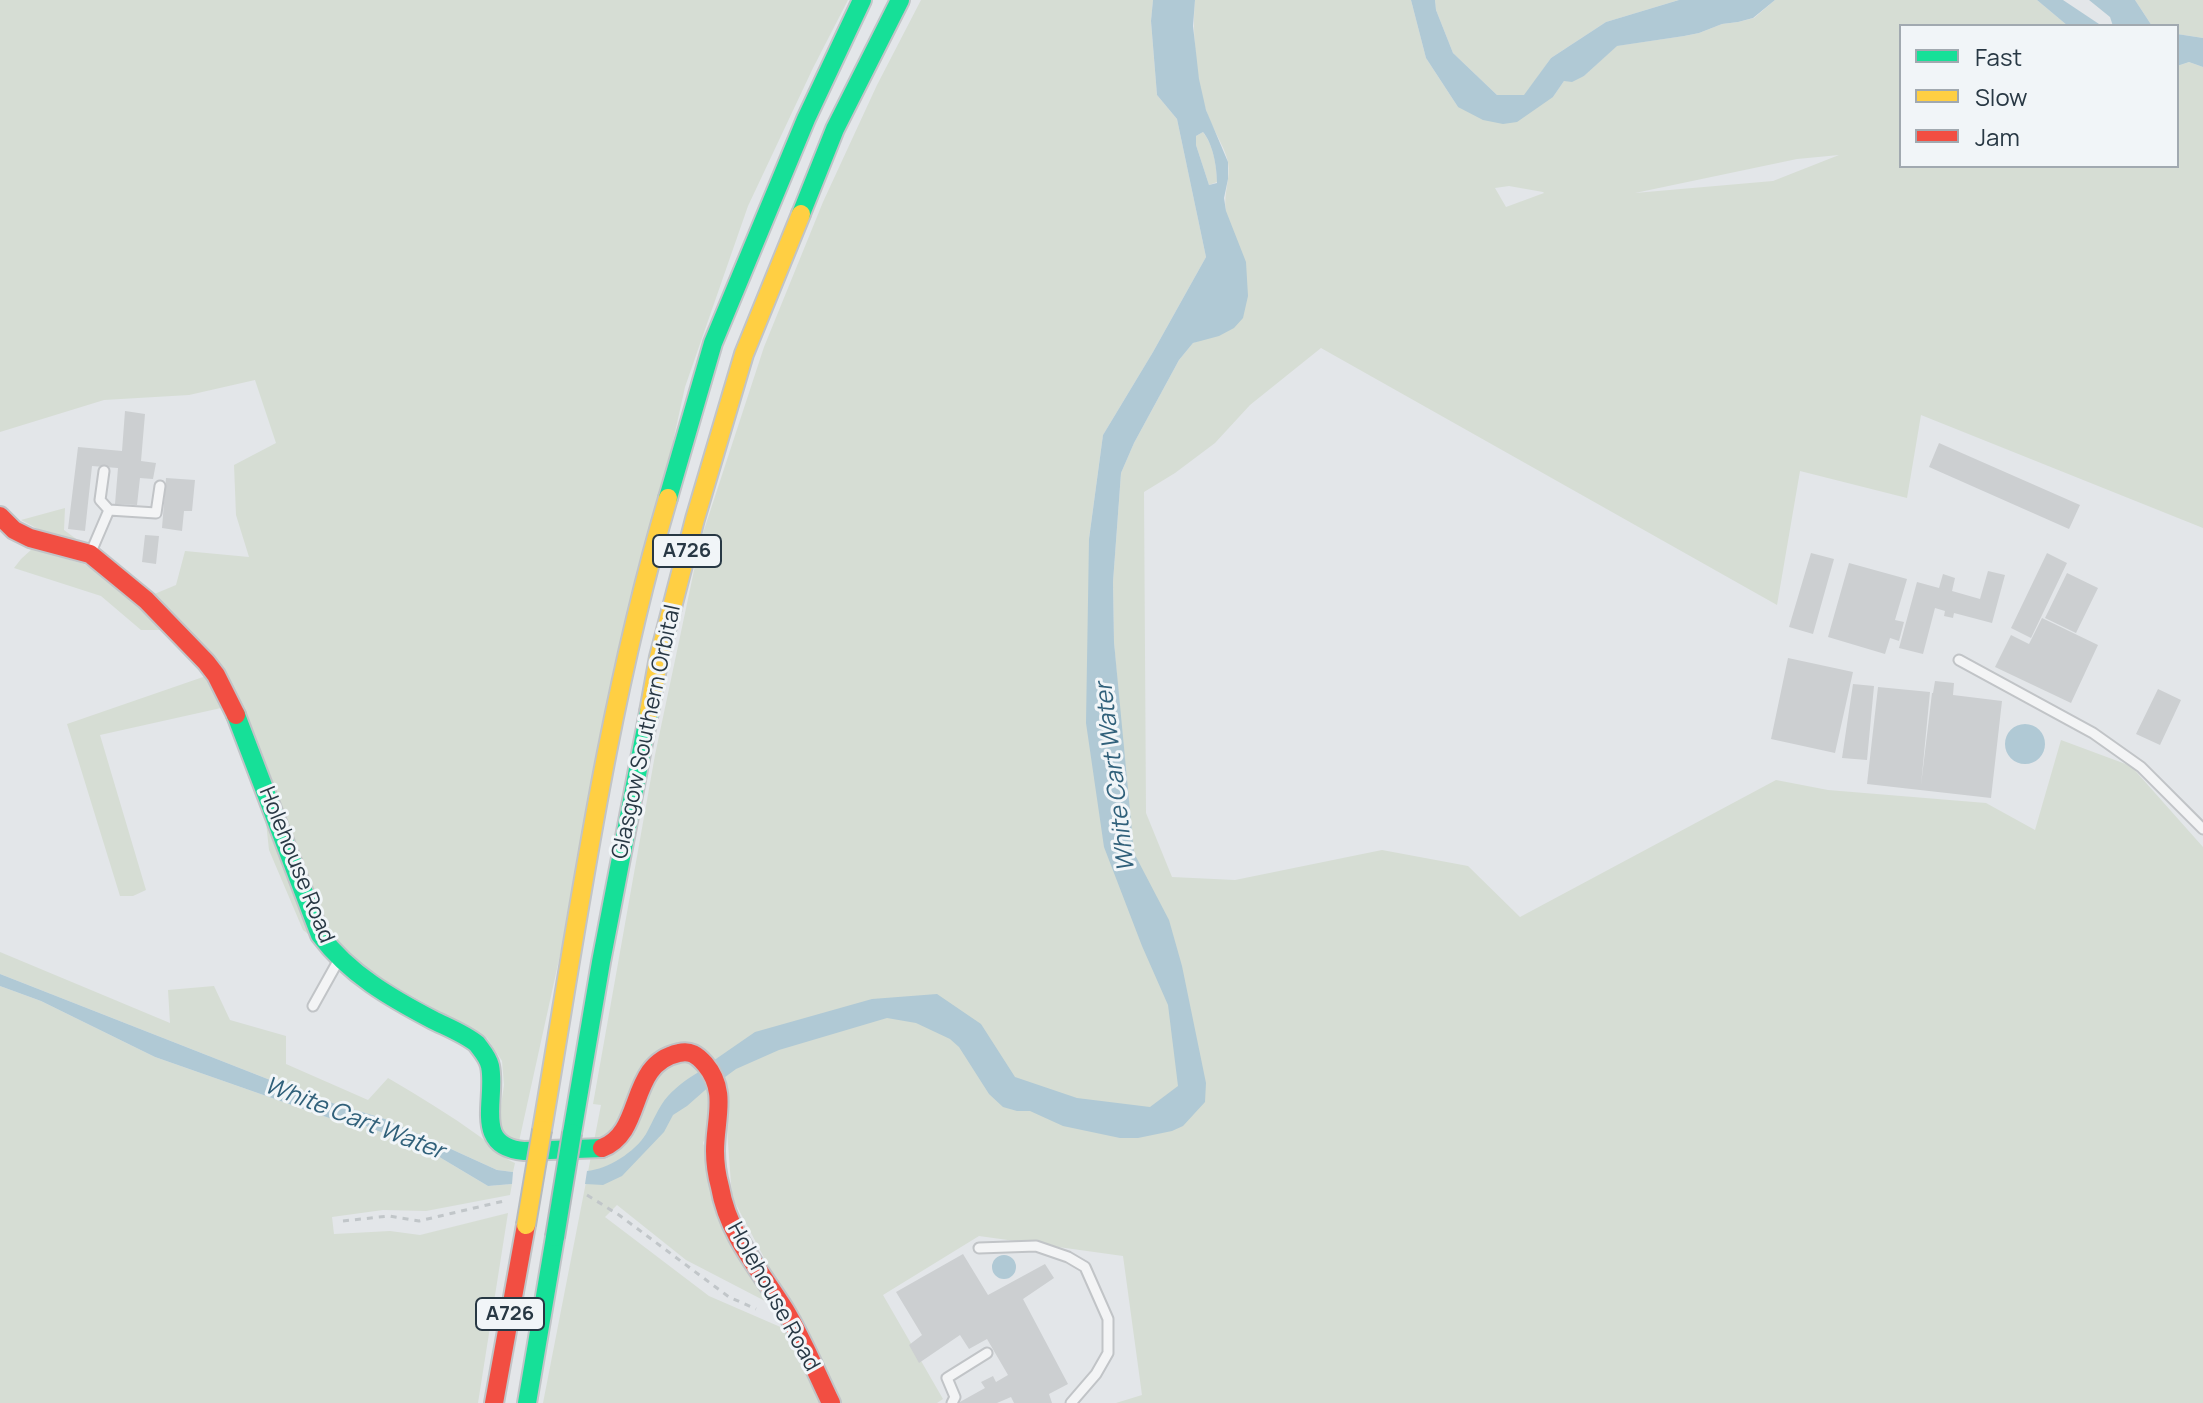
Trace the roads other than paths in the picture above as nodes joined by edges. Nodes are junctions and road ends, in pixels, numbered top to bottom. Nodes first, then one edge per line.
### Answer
1 (862, 0) edge
2 (900, 0) edge
3 (104, 471) dead end
4 (160, 486) dead end
5 (109, 510) junction
6 (0, 516) edge
7 (90, 554) junction
8 (1959, 660) dead end
9 (2203, 829) edge
10 (339, 960) junction
11 (313, 1006) dead end
12 (979, 1248) dead end
13 (987, 1353) dead end
14 (494, 1403) edge
15 (527, 1403) edge
16 (831, 1403) edge
17 (952, 1403) edge
18 (1071, 1403) edge

1 - 14 main road, Glasgow Southern Orbital / A726, bridge
2 - 15 main road, Glasgow Southern Orbital / A726, bridge
3 - 5 lane
4 - 5 lane
5 - 7 lane
6 - 7 main road, Holehouse Road
7 - 10 main road, Holehouse Road
8 - 9 lane
10 - 11 lane
10 - 16 main road, Holehouse Road
12 - 18 lane
13 - 17 lane

